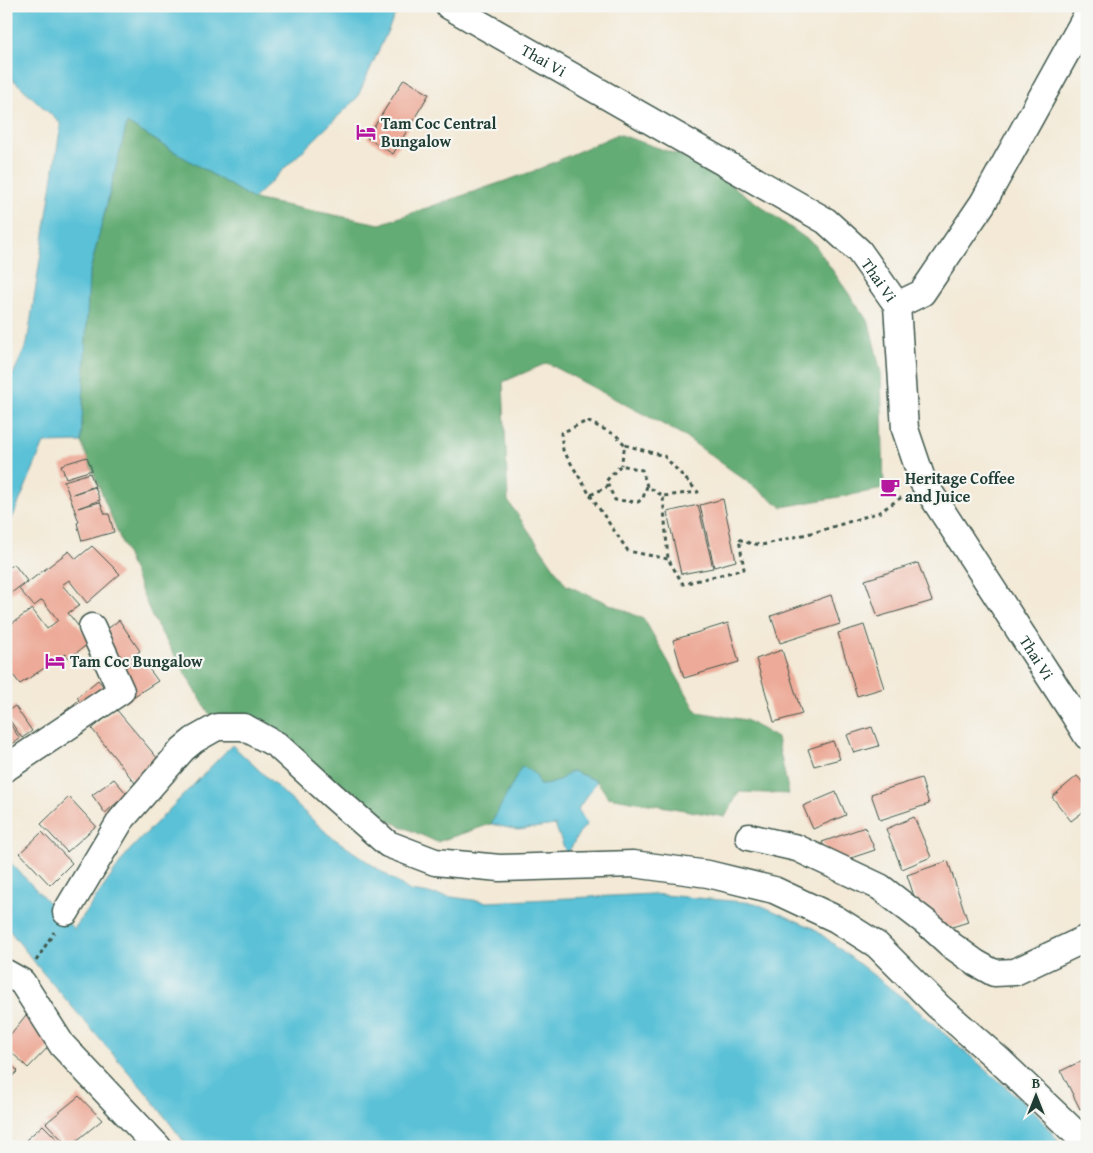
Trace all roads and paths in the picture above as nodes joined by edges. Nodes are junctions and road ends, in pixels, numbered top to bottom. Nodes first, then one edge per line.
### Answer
1 (449, 6) edge
2 (1087, 15) edge
3 (897, 306) junction
4 (625, 445) junction
5 (621, 466) junction
6 (923, 482) junction
7 (609, 486) junction
8 (647, 486) junction
9 (590, 496) junction
10 (663, 496) junction
11 (668, 559) junction
12 (92, 628) dead end
13 (1087, 736) edge
14 (6, 768) edge
15 (749, 837) dead end
16 (66, 912) joint
17 (1087, 938) edge
18 (14, 978) edge
19 (1087, 1144) edge
20 (158, 1147) edge

1 - 3 street, Thai Vi
2 - 3 street
3 - 6 street, Thai Vi
4 - 5 path
4 - 9 path
4 - 10 path
5 - 7 path
5 - 8 path
6 - 11 path
6 - 13 street, Thai Vi
7 - 8 path
7 - 9 path
8 - 10 path
9 - 11 path
10 - 11 path
12 - 14 street
15 - 17 street
16 - 18 path
16 - 19 street
18 - 20 street

